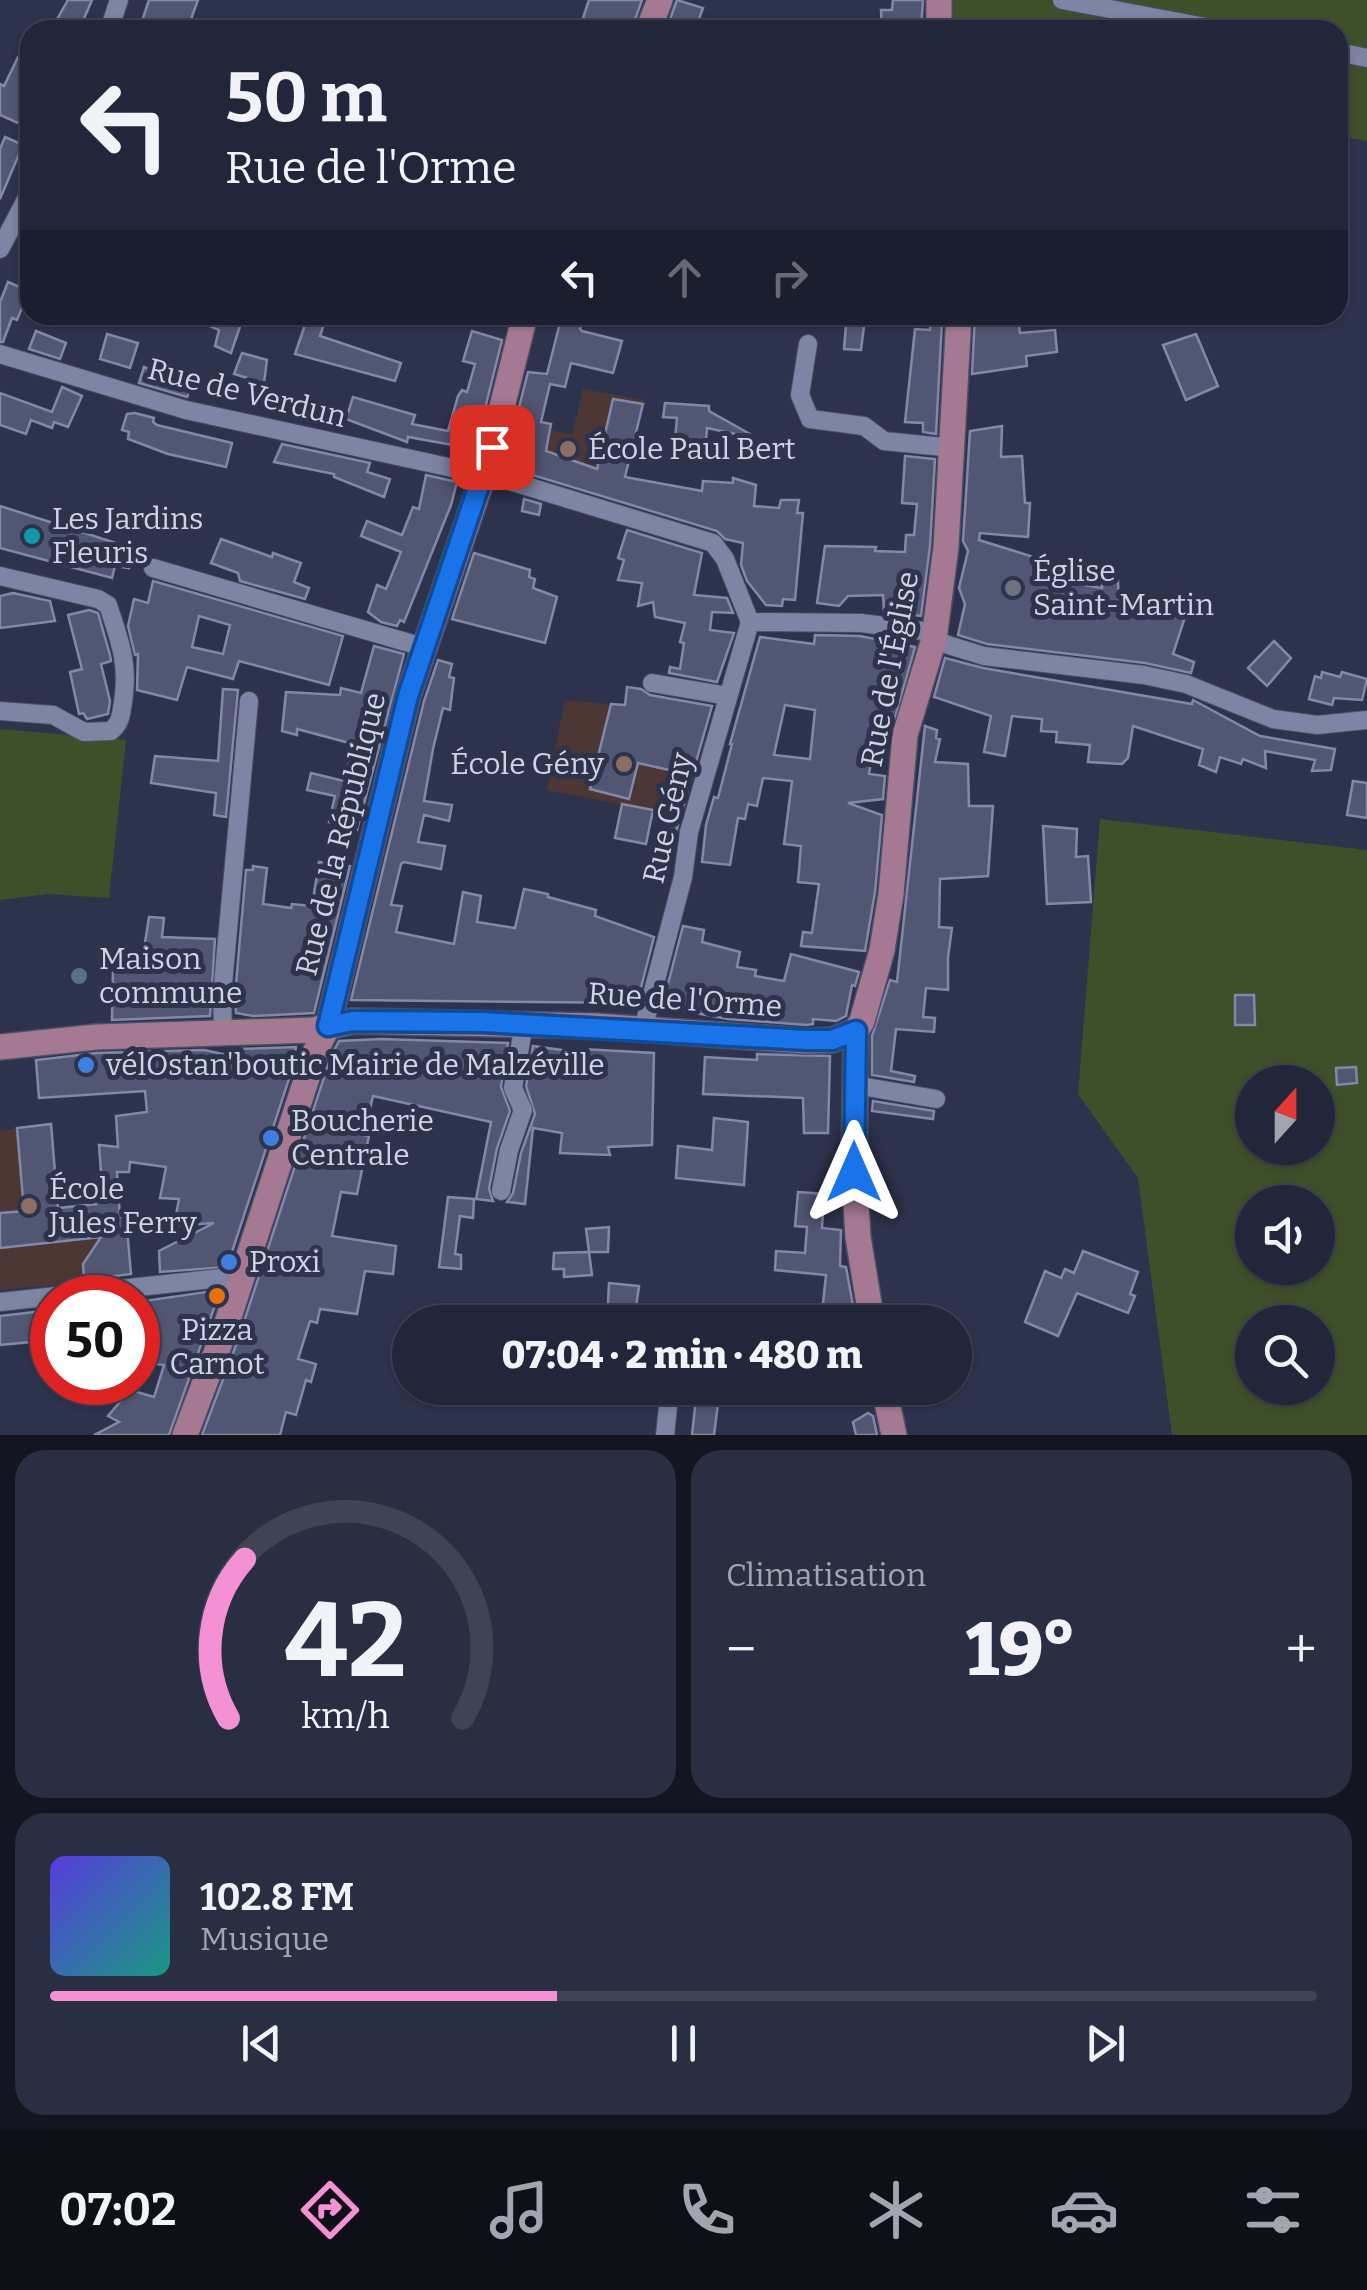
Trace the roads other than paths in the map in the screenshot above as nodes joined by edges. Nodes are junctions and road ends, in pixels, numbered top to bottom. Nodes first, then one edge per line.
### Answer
1 (1062, 0) edge
2 (1168, 20) edge
3 (20, 211) edge
4 (0, 249) edge
5 (522, 325) edge
6 (959, 325) edge
7 (808, 344) dead end
8 (0, 354) edge
9 (953, 448) junction
10 (484, 475) junction
11 (153, 568) dead end
12 (0, 576) edge
13 (750, 622) junction
14 (934, 639) junction
15 (422, 646) junction
16 (652, 684) dead end
17 (728, 696) junction
18 (249, 701) dead end
19 (0, 711) edge
20 (1367, 720) edge
21 (524, 1023) junction
22 (328, 1026) junction
23 (643, 1029) junction
24 (856, 1031) junction
25 (223, 1033) junction
26 (0, 1048) edge
27 (856, 1085) junction
28 (936, 1099) dead end
29 (502, 1191) dead end
30 (239, 1285) junction
31 (0, 1302) edge
32 (869, 1305) edge
33 (668, 1405) edge
34 (888, 1405) edge
35 (185, 1435) edge
36 (665, 1435) edge
37 (894, 1435) edge

1 - 2 street
3 - 4 street
5 - 10 main road, Rue de la République
6 - 9 main road, Rue de l'Église
7 - 9 street
8 - 10 street, Rue de Verdun
9 - 14 main road, Rue de l'Église
10 - 13 street, Rue de Verdun
10 - 15 main road, Rue de la République
11 - 15 street
12 - 19 street
13 - 14 street
13 - 17 street, Rue Gény
14 - 20 street
14 - 24 main road, Rue de l'Église
15 - 22 main road, Rue de la République
16 - 17 street
17 - 23 street, Rue Gény
18 - 25 street
21 - 22 main road, Rue de l'Orme
21 - 23 main road, Rue de l'Orme
21 - 29 street
22 - 25 main road, Rue de l'Orme
22 - 30 main road, Rue de la République
23 - 24 main road, Rue de l'Orme
24 - 27 main road, Rue de l'Église
25 - 26 main road, Rue de l'Orme
27 - 28 street
27 - 32 main road, Rue de l'Église
30 - 31 street
30 - 35 main road, Rue de la République
33 - 36 street
34 - 37 main road

